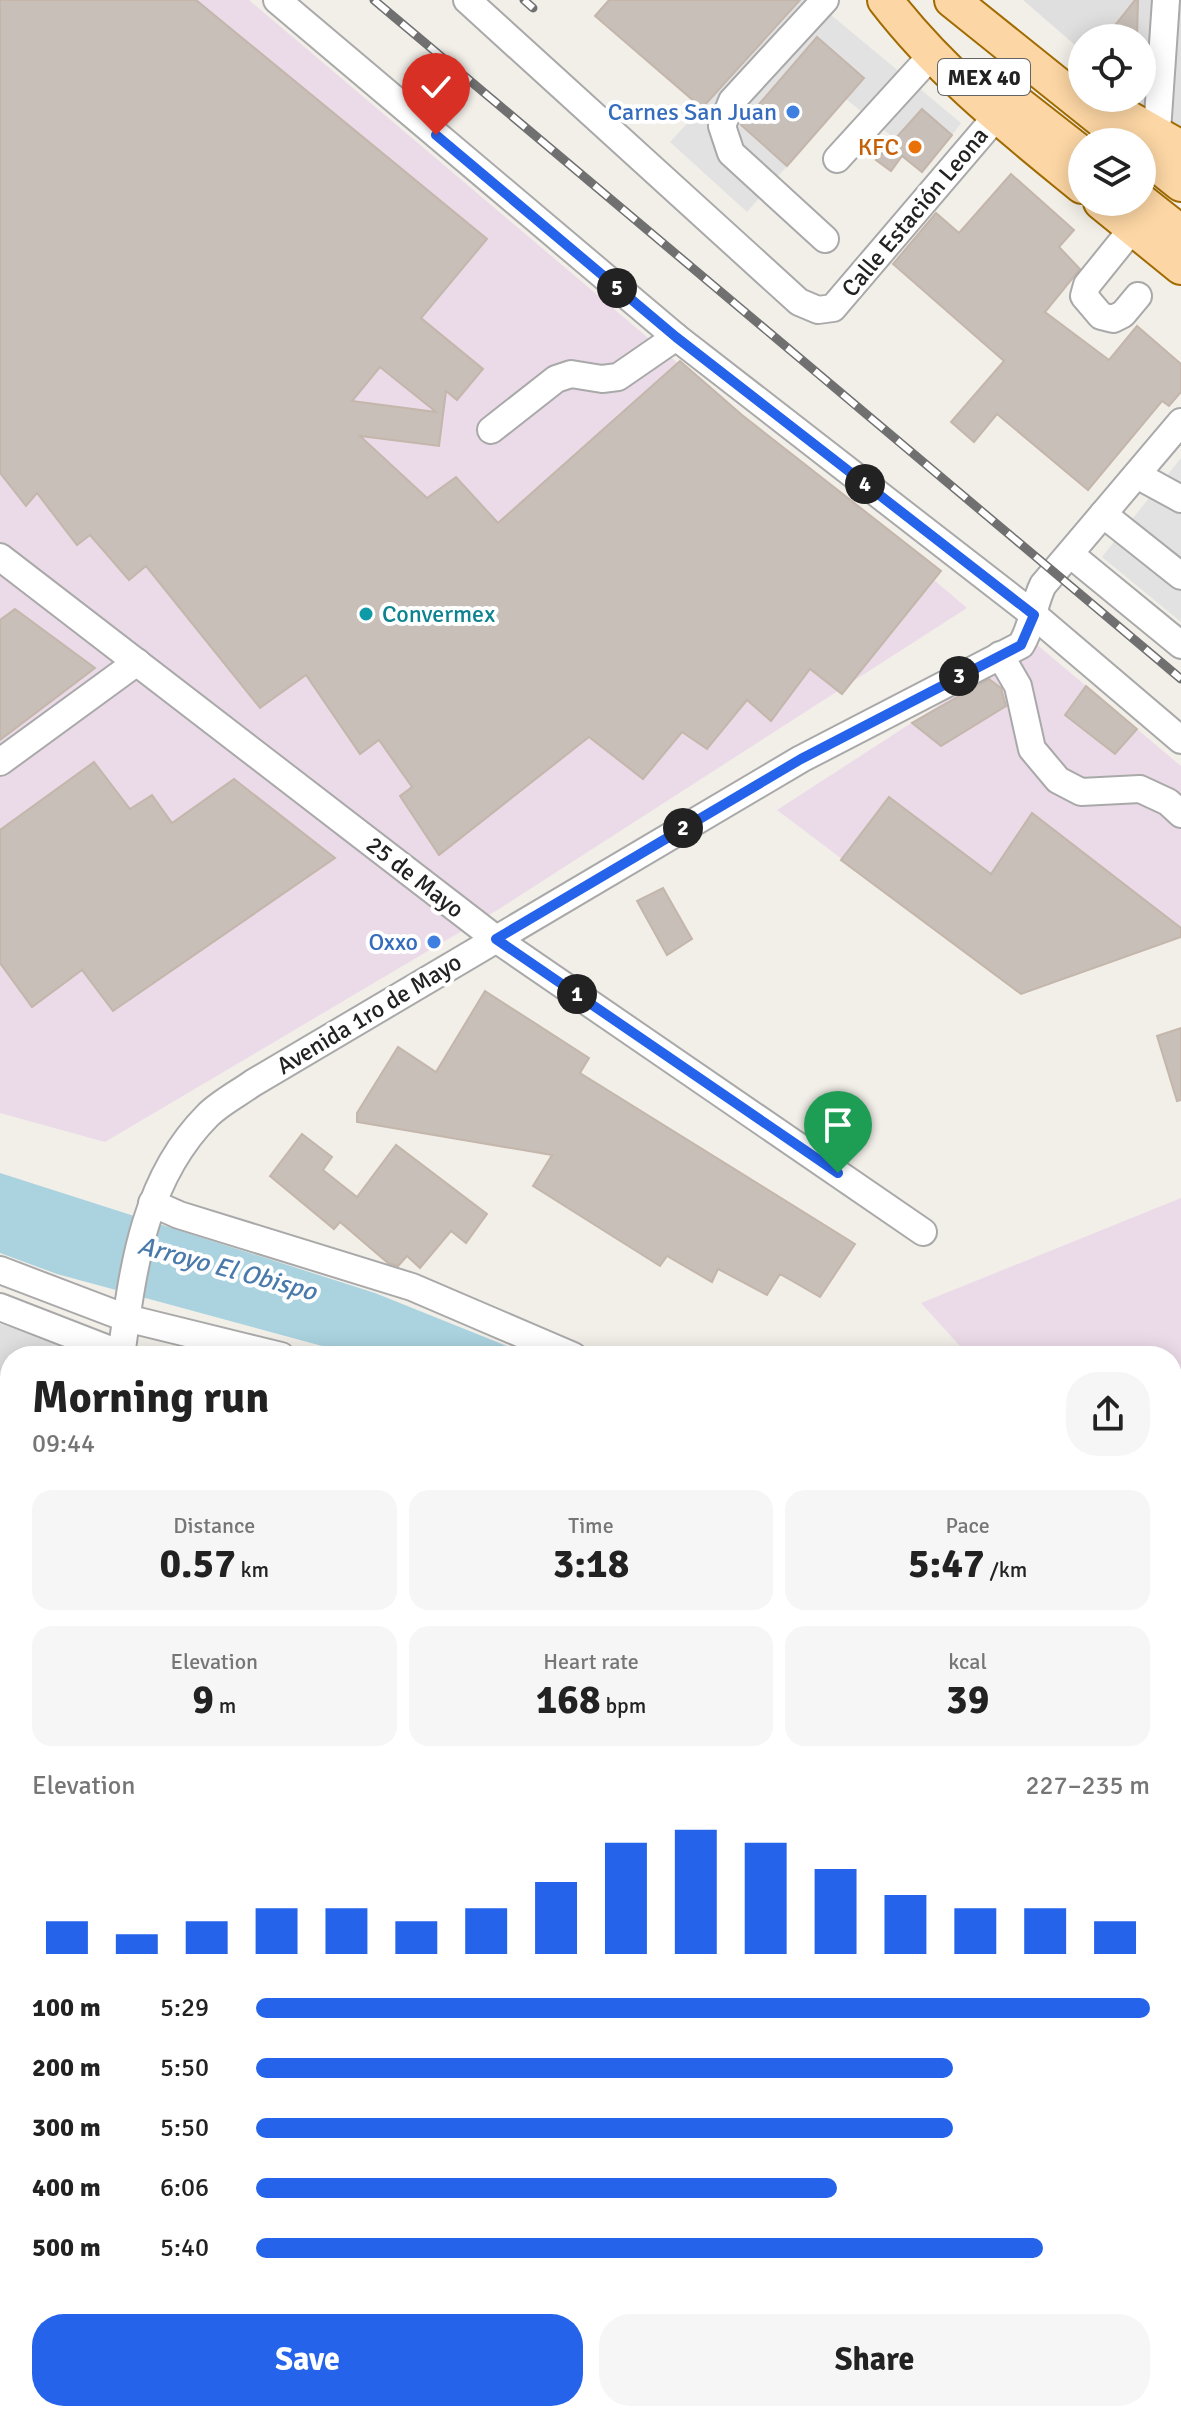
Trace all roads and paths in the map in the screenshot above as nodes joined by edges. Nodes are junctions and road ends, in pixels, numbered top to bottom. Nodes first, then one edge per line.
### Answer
1 (277, 0) edge
2 (467, 0) edge
3 (825, 0) edge
4 (885, 0) edge
5 (952, 0) edge
6 (1172, 19) edge
7 (931, 56) junction
8 (1171, 70) edge
9 (1045, 75) junction
10 (1068, 86) edge
11 (1111, 112) edge
12 (996, 117) junction
13 (1128, 128) edge
14 (1132, 128) edge
15 (1156, 128) edge
16 (1068, 143) edge
17 (1156, 149) edge
18 (837, 159) dead end
19 (1068, 175) edge
20 (1181, 184) edge
21 (1137, 216) edge
22 (1139, 216) edge
23 (1140, 216) edge
24 (1181, 233) edge
25 (825, 239) dead end
26 (1181, 267) edge
27 (1138, 296) dead end
28 (676, 337) junction
29 (1181, 422) edge
30 (491, 430) dead end
31 (1137, 475) junction
32 (1181, 499) edge
33 (1103, 514) junction
34 (1070, 554) junction
35 (0, 557) edge
36 (1181, 576) edge
37 (1034, 615) junction
38 (1181, 645) edge
39 (1000, 655) junction
40 (137, 662) junction
41 (1181, 740) edge
42 (0, 762) edge
43 (1181, 814) edge
44 (496, 939) junction
45 (150, 1207) junction
46 (923, 1232) dead end
47 (0, 1270) edge
48 (0, 1307) edge
49 (126, 1313) junction
50 (98, 1346) edge
51 (122, 1346) edge
52 (245, 1346) edge
53 (550, 1346) edge

1 - 28 street
2 - 12 street, Calle Estación Leona
3 - 25 street
4 - 7 main road
4 - 16 main road, MEX 40
5 - 9 main road, MEX 40
6 - 8 street
7 - 12 main road
7 - 18 street
8 - 15 street
9 - 10 main road
9 - 13 main road, MEX 40
11 - 14 main road
12 - 19 main road
17 - 20 main road, MEX 40
21 - 27 street
22 - 26 main road
23 - 24 main road
28 - 30 street
28 - 37 street
29 - 31 street, Avenida 1ro de Mayo
31 - 32 street
31 - 33 street, Avenida 1ro de Mayo
33 - 34 street, Avenida 1ro de Mayo
33 - 36 street
34 - 37 street, Avenida 1ro de Mayo
34 - 38 street
35 - 40 street, 25 de Mayo
37 - 39 street, Avenida 1ro de Mayo
37 - 41 street
39 - 43 street
39 - 44 street, Avenida 1ro de Mayo
40 - 42 street
40 - 44 street, 25 de Mayo
44 - 45 street, Avenida 1ro de Mayo
44 - 46 street, 25 de Mayo
45 - 49 street, Avenida 1ro de Mayo
45 - 53 street
47 - 49 street
48 - 50 street
49 - 51 street, Avenida 1ro de Mayo
49 - 52 street

